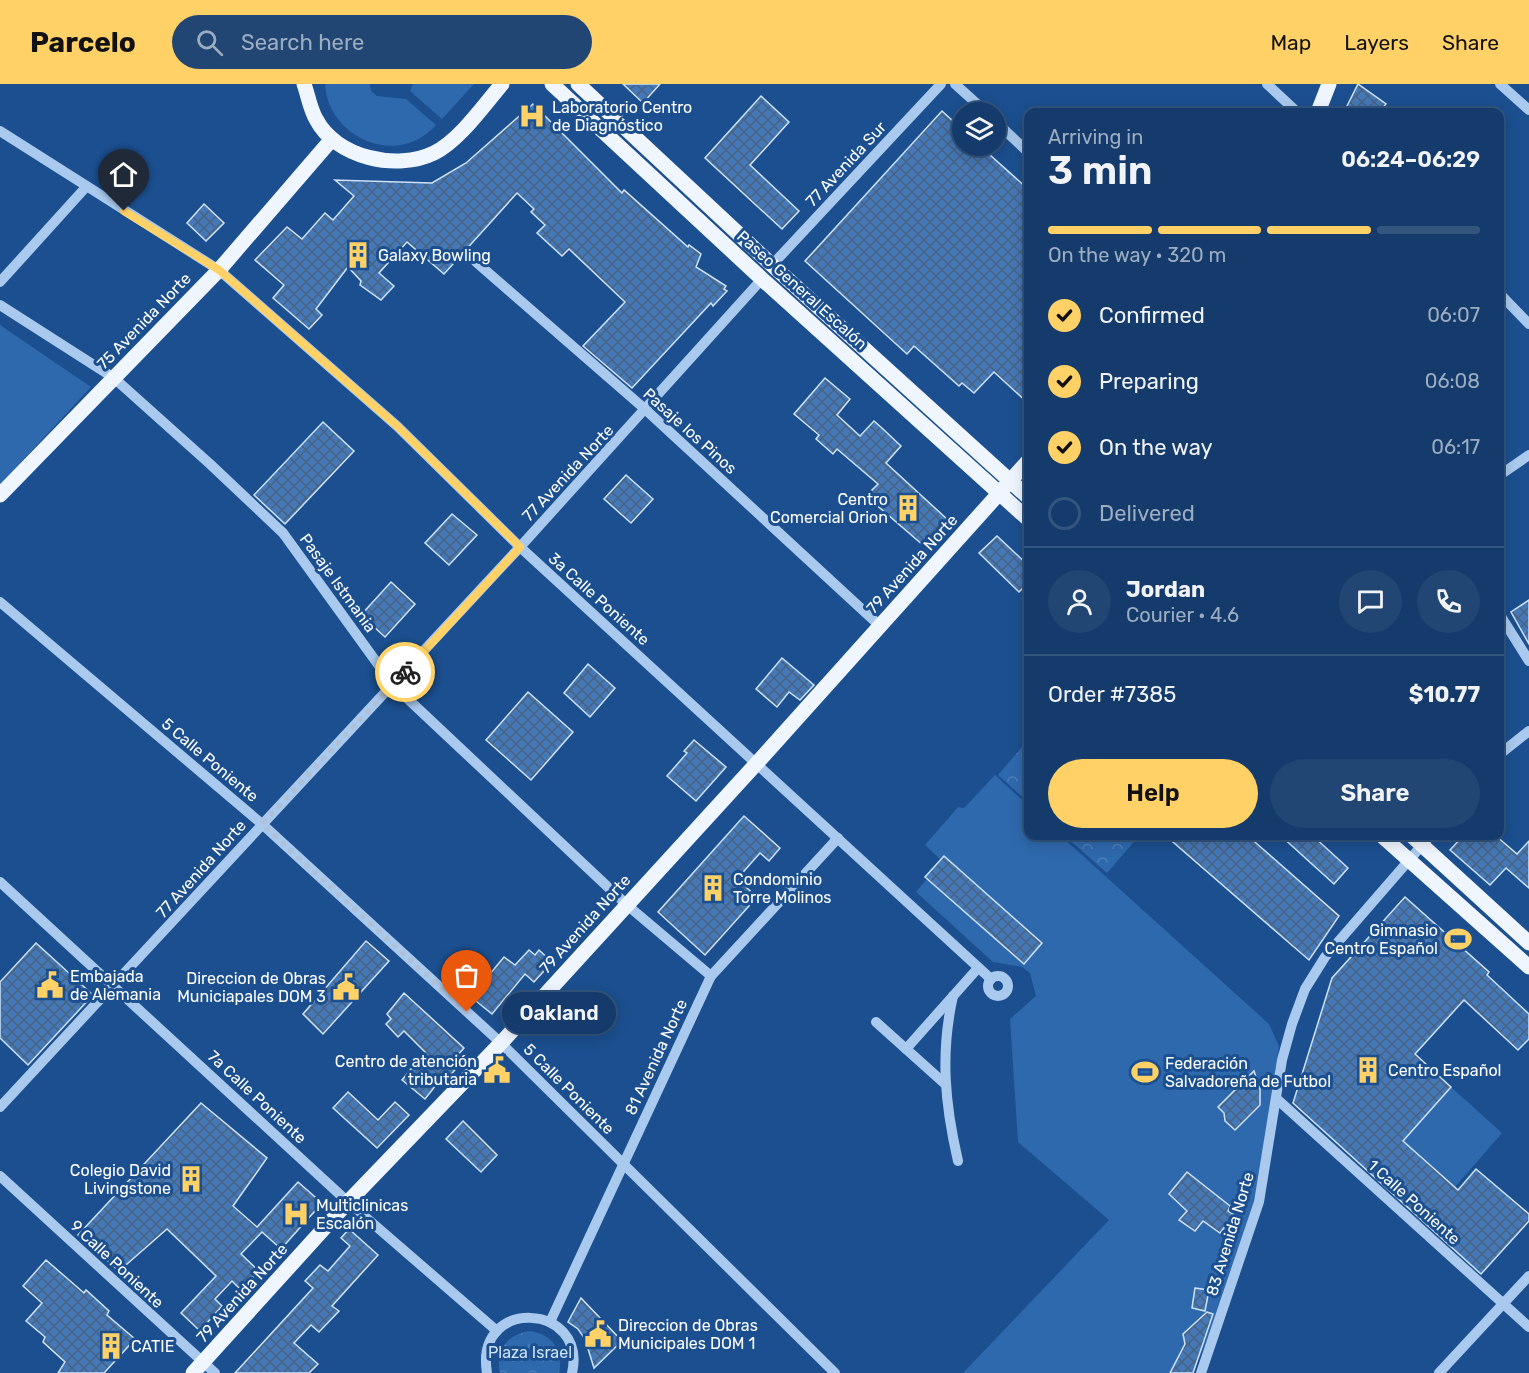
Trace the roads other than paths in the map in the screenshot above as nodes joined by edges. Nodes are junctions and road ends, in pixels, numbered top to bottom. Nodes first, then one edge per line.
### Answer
1 (304, 84) edge
2 (502, 84) edge
3 (552, 84) edge
4 (578, 84) edge
5 (941, 84) edge
6 (956, 84) edge
7 (1267, 84) edge
8 (1329, 84) edge
9 (1500, 84) edge
10 (975, 102) edge
11 (1293, 108) edge
12 (1320, 108) edge
13 (1529, 110) edge
14 (0, 131) edge
15 (1006, 131) edge
16 (332, 139) junction
17 (1024, 148) edge
18 (86, 187) junction
19 (476, 262) dead end
20 (772, 265) junction
21 (219, 270) junction
22 (762, 279) junction
23 (0, 282) edge
24 (1504, 298) edge
25 (0, 305) edge
26 (1529, 324) edge
27 (114, 378) junction
28 (646, 410) junction
29 (1529, 455) edge
30 (1024, 466) edge
31 (1504, 472) edge
32 (1010, 481) junction
33 (999, 494) junction
34 (1024, 494) edge
35 (0, 495) edge
36 (1024, 516) edge
37 (520, 547) junction
38 (0, 602) edge
39 (1504, 621) edge
40 (880, 626) junction
41 (1529, 661) edge
42 (393, 685) junction
43 (1529, 731) edge
44 (1504, 751) edge
45 (757, 763) junction
46 (262, 824) junction
47 (838, 838) junction
48 (1387, 840) edge
49 (1420, 840) edge
50 (1422, 840) edge
51 (1409, 859) junction
52 (0, 882) edge
53 (627, 905) junction
54 (1529, 943) edge
55 (1529, 967) edge
56 (978, 968) junction
57 (711, 976) junction
58 (991, 979) dead end
59 (115, 986) junction
60 (953, 996) junction
61 (876, 1022) dead end
62 (501, 1043) junction
63 (906, 1049) junction
64 (944, 1083) junction
65 (1278, 1100) junction
66 (0, 1107) edge
67 (958, 1161) dead end
68 (622, 1163) junction
69 (0, 1176) edge
70 (348, 1202) junction
71 (1529, 1276) edge
72 (1505, 1304) junction
73 (549, 1322) junction
74 (1529, 1327) edge
75 (497, 1331) junction
76 (204, 1370) edge
77 (487, 1373) edge
78 (572, 1373) edge
79 (835, 1373) edge
80 (1201, 1373) edge
81 (1439, 1373) edge

1 - 16 main road
2 - 16 main road
3 - 22 main road, Paseo General Escalón
4 - 20 main road, Paseo General Escalón
5 - 20 street, 77 Avenida Sur
6 - 10 street
7 - 11 street
8 - 12 main road
9 - 13 street
14 - 18 street, 3a Calle Poniente
15 - 17 street
16 - 21 main road, 75 Avenida Norte
18 - 21 street, 3a Calle Poniente
18 - 23 street
19 - 28 street, Pasaje los Pinos
20 - 32 main road, Paseo General Escalón
21 - 27 main road, 75 Avenida Norte
21 - 37 street, 3a Calle Poniente
22 - 28 street, 77 Avenida Norte
22 - 33 main road, Paseo General Escalón
24 - 26 street
25 - 27 street, Pasaje Istmania
27 - 35 main road, 75 Avenida Norte
27 - 42 street, Pasaje Istmania
28 - 37 street, 77 Avenida Norte
28 - 40 street, Pasaje los Pinos
29 - 31 street
30 - 32 main road, 79 Avenida Norte
32 - 33 main road, 79 Avenida Norte
32 - 34 main road, Paseo General Escalón
33 - 36 main road, Paseo General Escalón
33 - 40 main road, 79 Avenida Norte
37 - 42 street, 77 Avenida Norte
37 - 45 street, 3a Calle Poniente
38 - 46 street, 5 Calle Poniente
39 - 41 street
40 - 45 main road, 79 Avenida Norte
42 - 46 street, 77 Avenida Norte
42 - 53 street, Pasaje Istmania
43 - 44 street
45 - 47 street, 3a Calle Poniente
45 - 53 main road, 79 Avenida Norte
46 - 59 street, 77 Avenida Norte
46 - 62 street, 5 Calle Poniente
47 - 56 street, 3a Calle Poniente
47 - 57 street, 81 Avenida Norte
48 - 51 main road
49 - 51 street, 83 Avenida Norte
50 - 54 main road
51 - 55 main road
51 - 65 street, 83 Avenida Norte
52 - 59 street, 7a Calle Poniente
53 - 57 street, Pasaje Istmania
53 - 62 main road, 79 Avenida Norte
56 - 58 street, 3a Calle Poniente
56 - 60 street
57 - 68 street, 81 Avenida Norte
59 - 66 street, 77 Avenida Norte
59 - 70 street, 7a Calle Poniente
60 - 63 street
60 - 64 street
61 - 63 street
62 - 68 street, 5 Calle Poniente
62 - 70 main road, 79 Avenida Norte
63 - 64 street
64 - 67 street
65 - 72 street, 1 Calle Poniente
65 - 80 street, 83 Avenida Norte
68 - 73 street, 81 Avenida Norte
68 - 79 street, 5 Calle Poniente
69 - 76 street, 9 Calle Poniente
70 - 75 street, 7a Calle Poniente
70 - 76 main road, 79 Avenida Norte
71 - 72 street
72 - 74 street, 1 Calle Poniente
72 - 81 street
73 - 75 street
73 - 78 street
75 - 77 street

